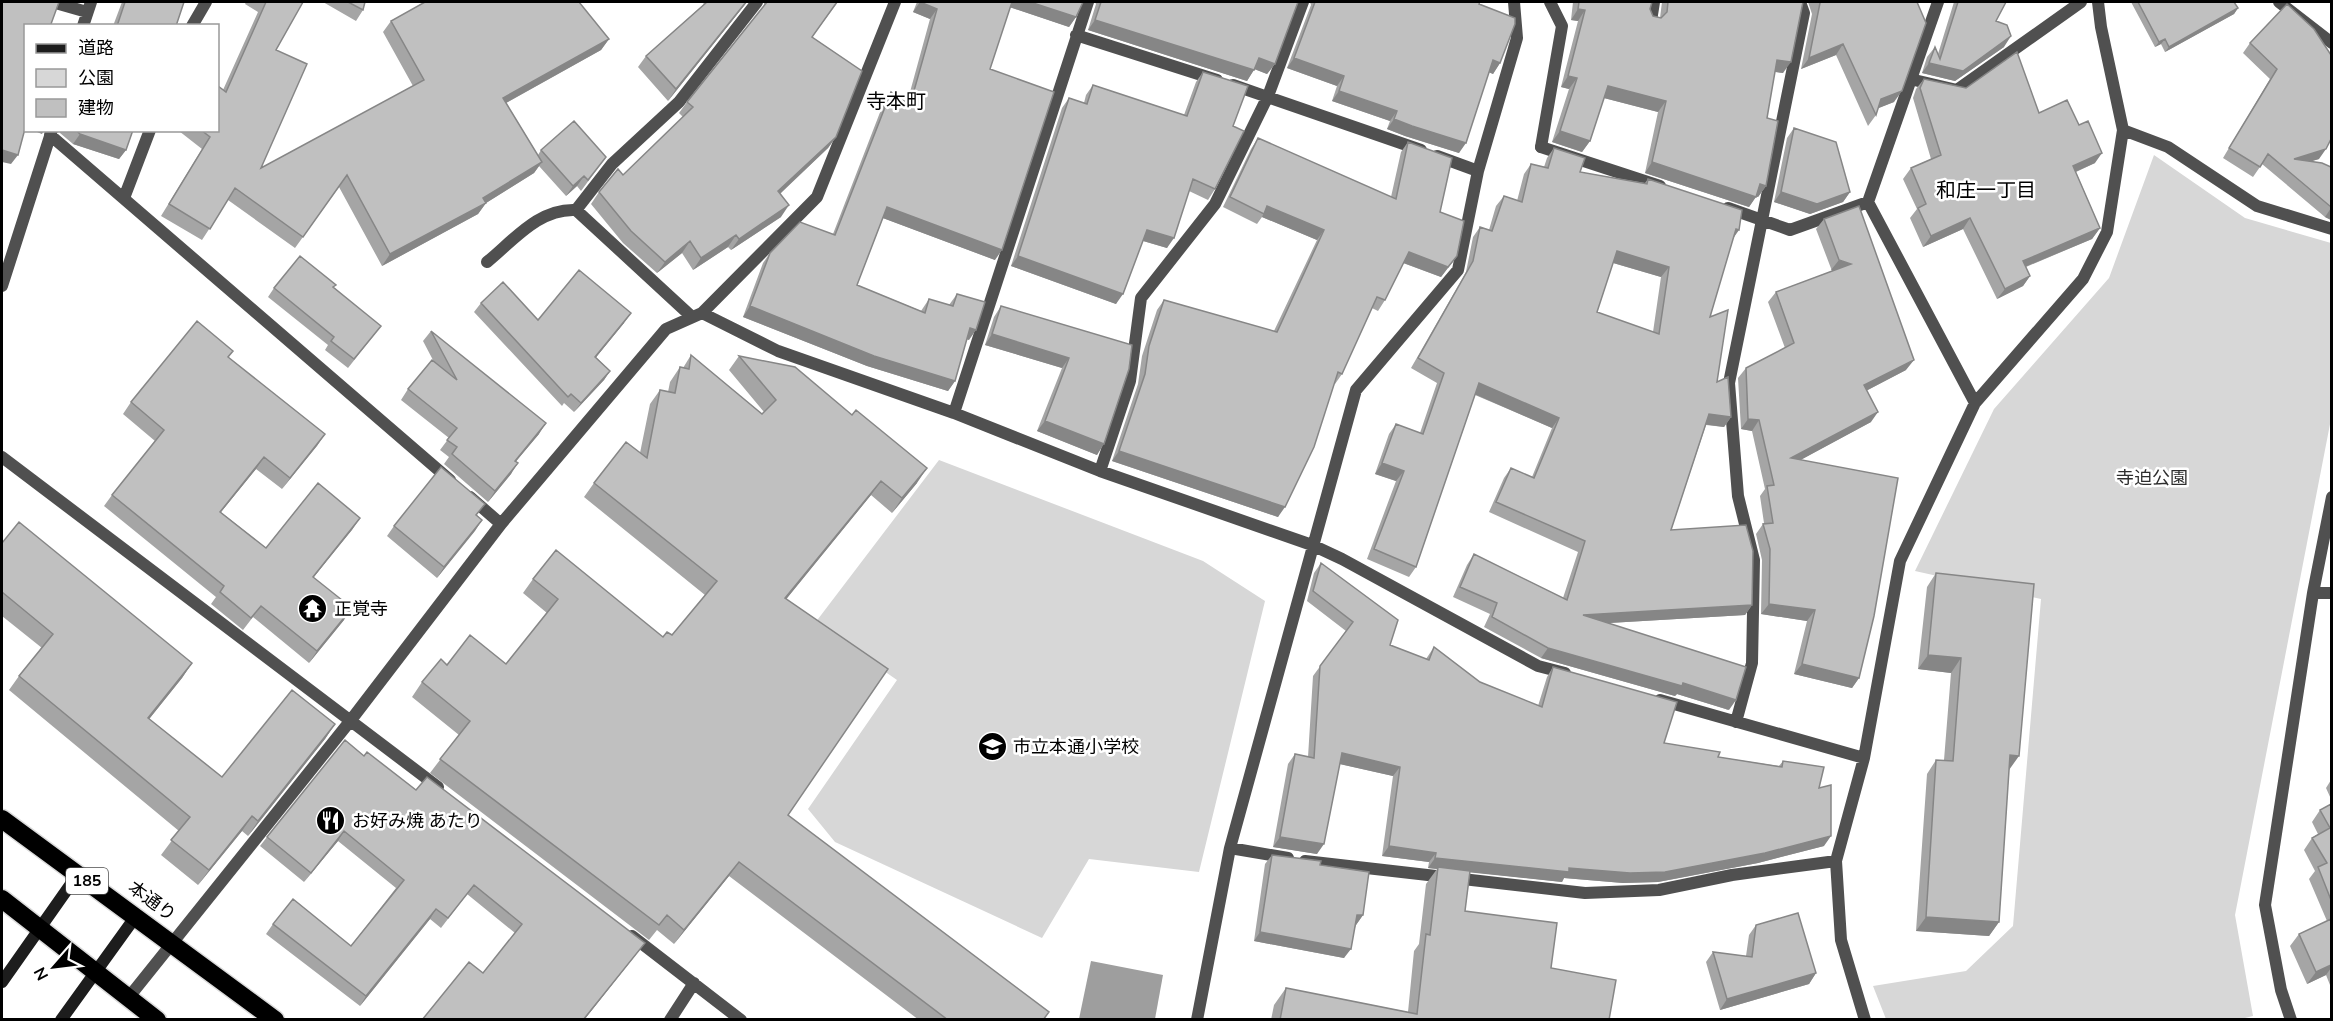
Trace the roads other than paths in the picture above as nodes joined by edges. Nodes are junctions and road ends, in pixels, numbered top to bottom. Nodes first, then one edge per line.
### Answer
1 (52, 2) edge
2 (206, 2) edge
3 (758, 2) edge
4 (895, 2) edge
5 (1088, 2) edge
6 (1303, 2) edge
7 (1514, 2) edge
8 (1550, 2) edge
9 (1654, 2) edge
10 (1800, 2) edge
11 (1938, 2) edge
12 (2081, 2) edge
13 (2098, 2) edge
14 (2278, 2) edge
15 (89, 7) edge
16 (1651, 21) edge
17 (84, 24) edge
18 (193, 24) edge
19 (1076, 34) junction
20 (2331, 43) edge
21 (1910, 79) junction
22 (1268, 96) junction
23 (2123, 130) junction
24 (149, 132) edge
25 (51, 133) edge
26 (1478, 171) junction
27 (1674, 190) edge
28 (123, 198) junction
29 (1868, 202) junction
30 (1718, 205) edge
31 (576, 210) junction
32 (1762, 219) junction
33 (2331, 229) edge
34 (487, 262) dead end
35 (2, 286) edge
36 (697, 315) junction
37 (1975, 403) junction
38 (954, 413) junction
39 (2, 457) edge
40 (1100, 471) junction
41 (2331, 497) edge
42 (501, 524) junction
43 (1312, 545) junction
44 (2313, 593) junction
45 (2331, 593) edge
46 (1582, 678) edge
47 (1648, 697) edge
48 (351, 720) junction
49 (1736, 722) junction
50 (1864, 758) junction
51 (453, 798) edge
52 (2, 819) edge
53 (1230, 848) junction
54 (1836, 861) junction
55 (78, 874) junction
56 (2, 899) edge
57 (136, 916) junction
58 (620, 926) edge
59 (40, 928) junction
60 (172, 942) junction
61 (96, 971) junction
62 (2, 982) edge
63 (694, 983) junction
64 (129, 997) junction
65 (61, 1020) edge
66 (157, 1020) edge
67 (275, 1020) edge
68 (670, 1020) edge
69 (741, 1020) edge
70 (1197, 1020) edge
71 (1865, 1020) edge
72 (2291, 1020) edge

1 - 15 street
2 - 18 street
3 - 31 street
4 - 36 street
5 - 19 street
6 - 22 street
7 - 26 street
8 - 27 street
9 - 16 street
10 - 32 street
11 - 21 street
12 - 21 street
13 - 23 street
14 - 20 street
15 - 17 street
19 - 22 street
19 - 38 street
21 - 29 street
22 - 26 street
22 - 40 street
23 - 33 street
23 - 37 street
24 - 28 street
25 - 28 street
25 - 35 street
26 - 43 street
28 - 42 street
29 - 32 street
29 - 37 street
30 - 32 street
31 - 34 street
31 - 36 street
32 - 49 street
36 - 38 street
36 - 42 street
37 - 50 street
38 - 40 street
39 - 48 street
40 - 43 street
41 - 44 street
42 - 48 street
43 - 46 street
43 - 53 street
44 - 45 street
44 - 72 street
47 - 49 street
48 - 51 street
48 - 60 street
49 - 50 street
50 - 54 street
52 - 55 highway, 本通り / 185
53 - 54 street
53 - 70 street
54 - 71 street
55 - 57 highway, 本通り / 185
55 - 59 street
56 - 59 highway
57 - 60 highway, 本通り / 185
57 - 61 street
58 - 63 street
59 - 61 highway
59 - 62 street
60 - 64 street
60 - 67 highway, 本通り / 185
61 - 64 highway
61 - 65 street
63 - 68 street
63 - 69 street
64 - 66 highway

